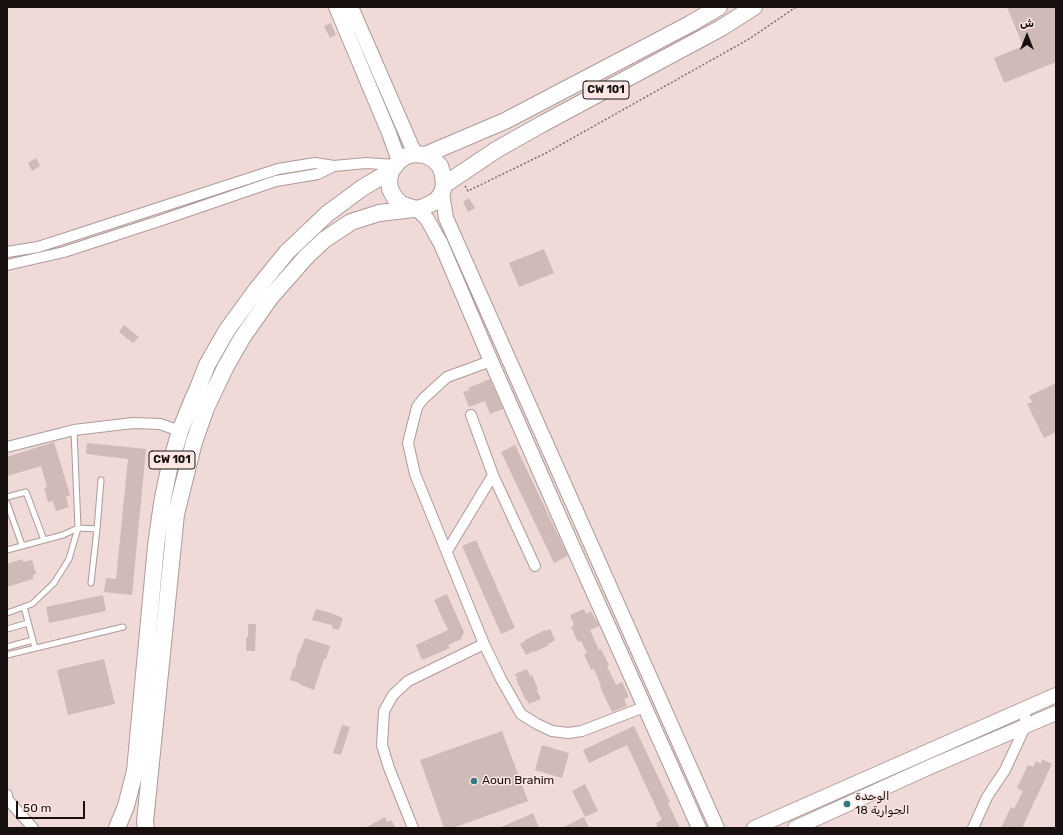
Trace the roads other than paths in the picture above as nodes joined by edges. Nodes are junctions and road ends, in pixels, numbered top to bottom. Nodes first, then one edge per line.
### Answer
1 (336, 7) edge
2 (351, 7) edge
3 (719, 7) edge
4 (754, 7) edge
5 (420, 155) junction
6 (395, 165) junction
7 (334, 166) junction
8 (443, 189) junction
9 (415, 209) junction
10 (90, 231) junction
11 (95, 242) junction
12 (7, 252) edge
13 (7, 265) edge
14 (491, 361) junction
15 (470, 415) dead end
16 (74, 430) junction
17 (180, 431) junction
18 (7, 447) edge
19 (494, 475) junction
20 (101, 480) dead end
21 (7, 497) edge
22 (7, 503) edge
23 (78, 528) junction
24 (97, 528) junction
25 (44, 540) junction
26 (22, 545) junction
27 (7, 550) edge
28 (447, 551) junction
29 (535, 566) dead end
30 (91, 582) dead end
31 (24, 607) junction
32 (7, 613) edge
33 (28, 623) junction
34 (123, 627) dead end
35 (7, 629) edge
36 (33, 640) junction
37 (484, 644) junction
38 (7, 647) edge
39 (35, 648) junction
40 (7, 655) edge
41 (1056, 695) edge
42 (644, 707) junction
43 (1025, 710) junction
44 (1056, 713) edge
45 (1025, 727) junction
46 (7, 795) edge
47 (33, 828) edge
48 (116, 828) edge
49 (146, 828) edge
50 (413, 828) edge
51 (699, 828) edge
52 (717, 828) edge
53 (754, 828) edge
54 (795, 828) edge
55 (973, 828) edge

1 - 6 main road
2 - 5 main road
3 - 5 main road, CW 101
4 - 8 main road, CW 101
5 - 6 main road
5 - 8 main road
6 - 7 street
6 - 9 main road
6 - 17 main road, CW 101
7 - 10 street
7 - 11 street
8 - 9 main road
8 - 52 main road
9 - 14 main road
9 - 49 main road, CW 101
10 - 11 street
10 - 12 street
11 - 13 street
14 - 28 street
14 - 42 main road
15 - 19 street
16 - 17 street
16 - 18 street
16 - 23 lane
17 - 48 main road, CW 101
19 - 28 street
19 - 29 street
20 - 24 lane
21 - 25 lane
22 - 26 lane
23 - 24 lane
23 - 25 lane
23 - 31 lane
24 - 30 lane
25 - 26 lane
26 - 27 lane
28 - 37 street
31 - 32 lane
31 - 33 lane
33 - 35 lane
33 - 36 lane
34 - 39 lane
36 - 38 lane
36 - 39 lane
37 - 42 street
37 - 50 street
39 - 40 lane
41 - 43 main road
42 - 51 main road
43 - 45 street
43 - 53 main road
44 - 45 main road
45 - 54 main road
45 - 55 street
46 - 47 street

